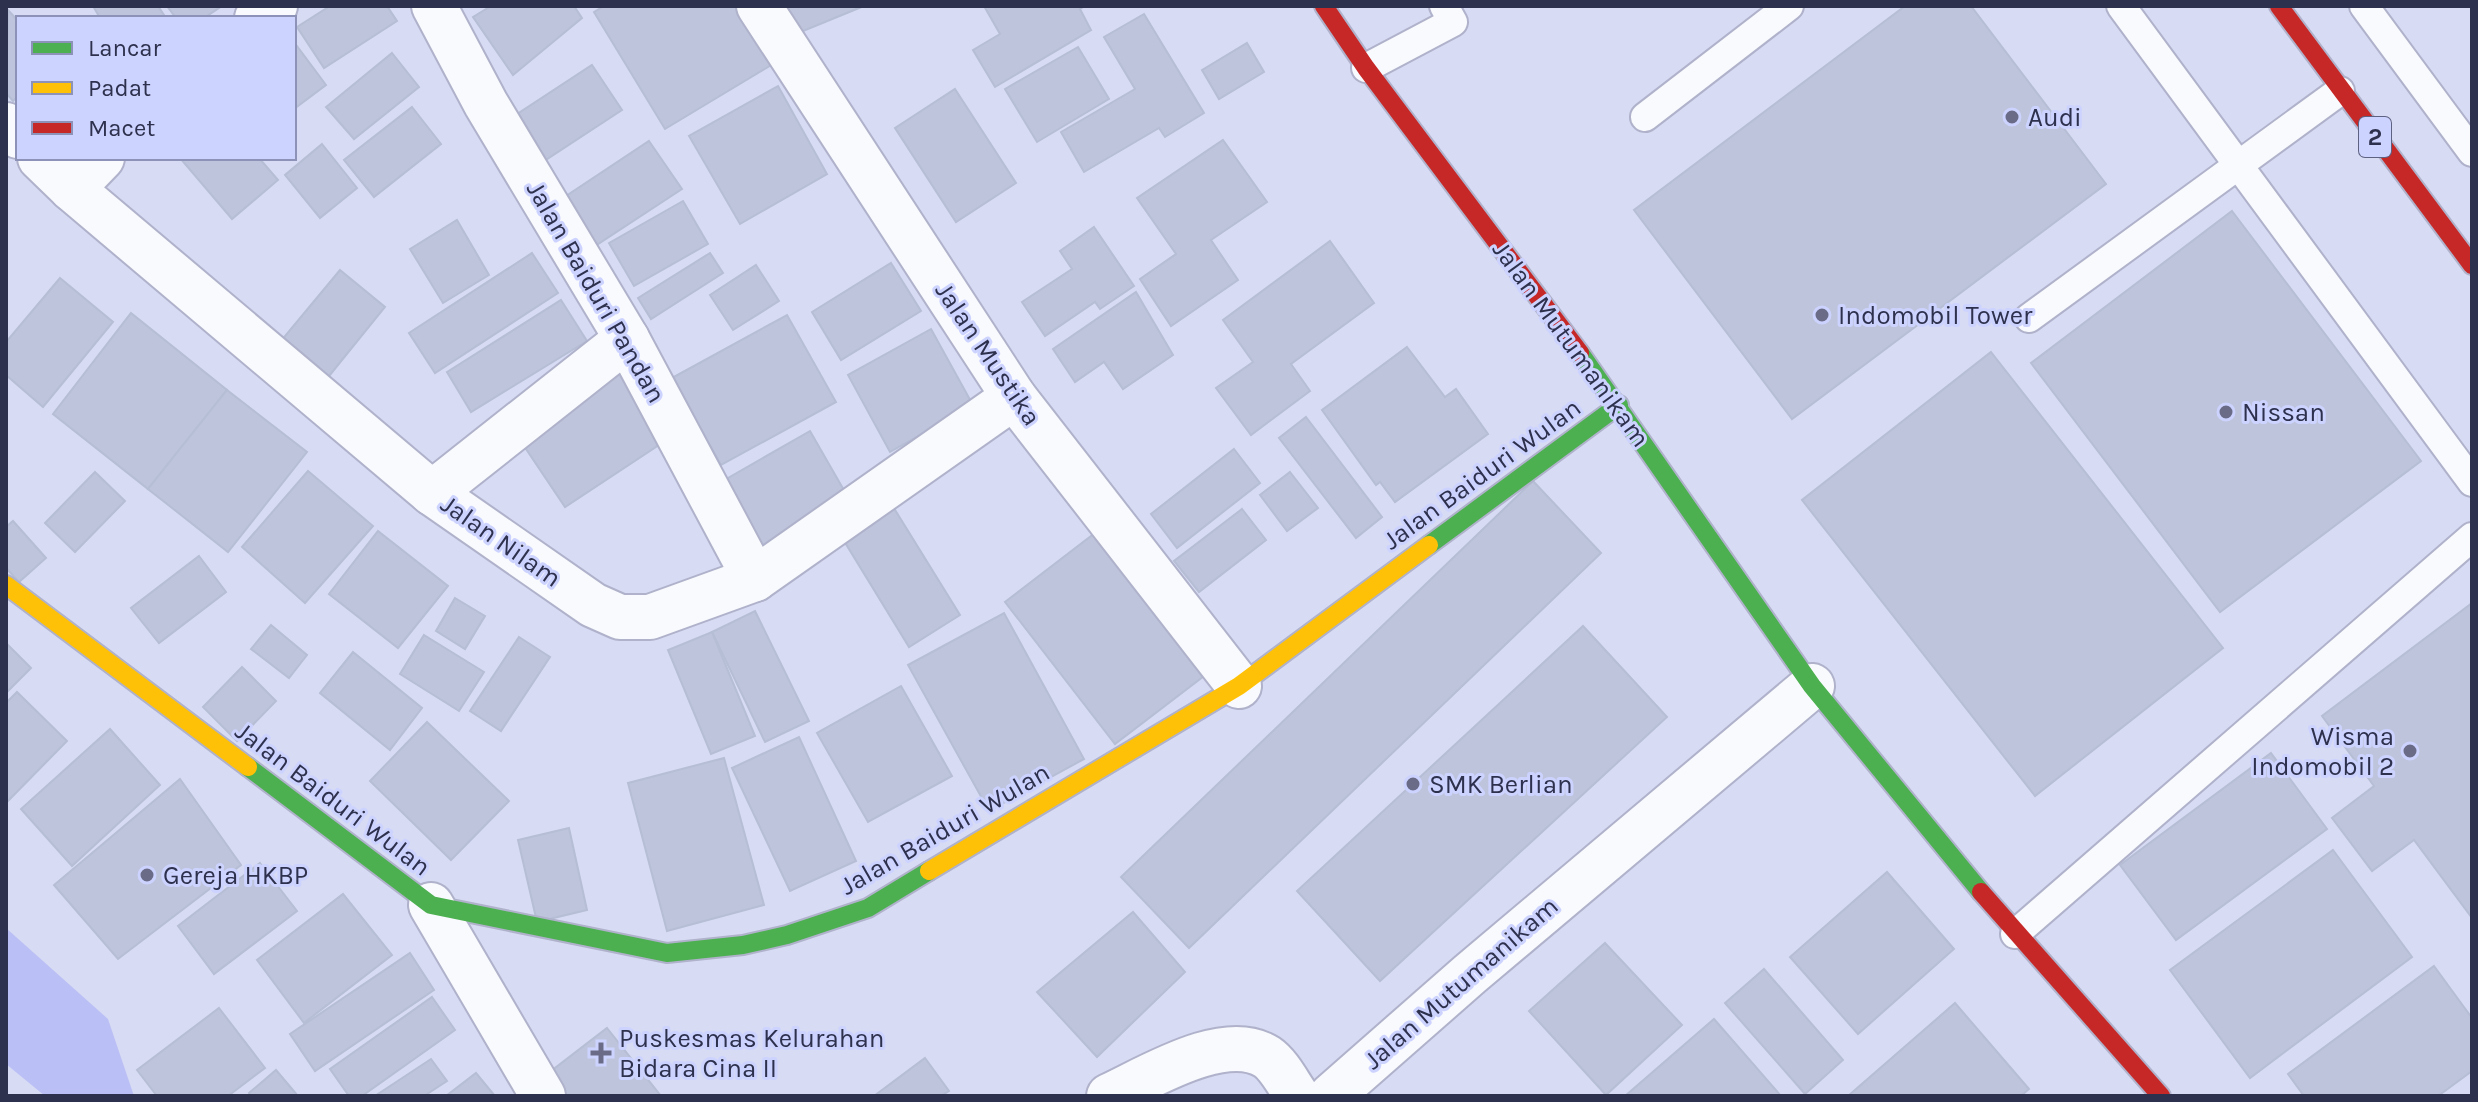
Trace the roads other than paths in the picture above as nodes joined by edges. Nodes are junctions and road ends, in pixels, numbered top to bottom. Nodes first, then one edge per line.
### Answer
1 (434, 6) edge
2 (759, 6) edge
3 (1324, 6) edge
4 (1444, 6) edge
5 (1789, 6) edge
6 (2121, 6) edge
7 (2279, 6) edge
8 (2364, 6) edge
9 (1366, 68) junction
10 (2340, 91) junction
11 (1645, 117) dead end
12 (2472, 152) edge
13 (42, 160) edge
14 (100, 160) edge
15 (2236, 165) junction
16 (72, 189) junction
17 (2472, 265) edge
18 (2029, 318) dead end
19 (627, 339) junction
20 (1014, 397) junction
21 (1619, 405) junction
22 (2472, 482) edge
23 (432, 493) junction
24 (2472, 537) edge
25 (755, 579) junction
26 (6, 585) edge
27 (1239, 686) junction
28 (1812, 686) junction
29 (431, 905) junction
30 (2015, 934) junction
31 (543, 1096) edge
32 (1109, 1096) edge
33 (1297, 1096) edge
34 (1331, 1096) edge
35 (2161, 1096) edge

1 - 19 street, Jalan Baiduri Pandan
2 - 20 street, Jalan Mustika
3 - 9 main road, Jalan Mutumanikam
4 - 9 lane
5 - 11 lane
6 - 15 lane
7 - 10 main road, 2
8 - 12 lane
9 - 21 main road, Jalan Mutumanikam
10 - 15 lane
10 - 17 main road, 2
13 - 16 street, Jalan Nilam
14 - 16 street
15 - 18 lane
15 - 22 lane
16 - 23 street, Jalan Nilam
19 - 23 street
19 - 25 street, Jalan Baiduri Pandan
20 - 25 street, Jalan Nilam
20 - 27 street, Jalan Mustika
21 - 27 main road, Jalan Baiduri Wulan
21 - 28 main road, Jalan Mutumanikam
23 - 25 street, Jalan Nilam
24 - 30 lane
26 - 29 main road, Jalan Baiduri Wulan
27 - 29 main road, Jalan Baiduri Wulan
28 - 30 main road, Jalan Mutumanikam
28 - 34 street, Jalan Mutumanikam
29 - 31 street
30 - 35 main road, Jalan Mutumanikam
32 - 33 street

